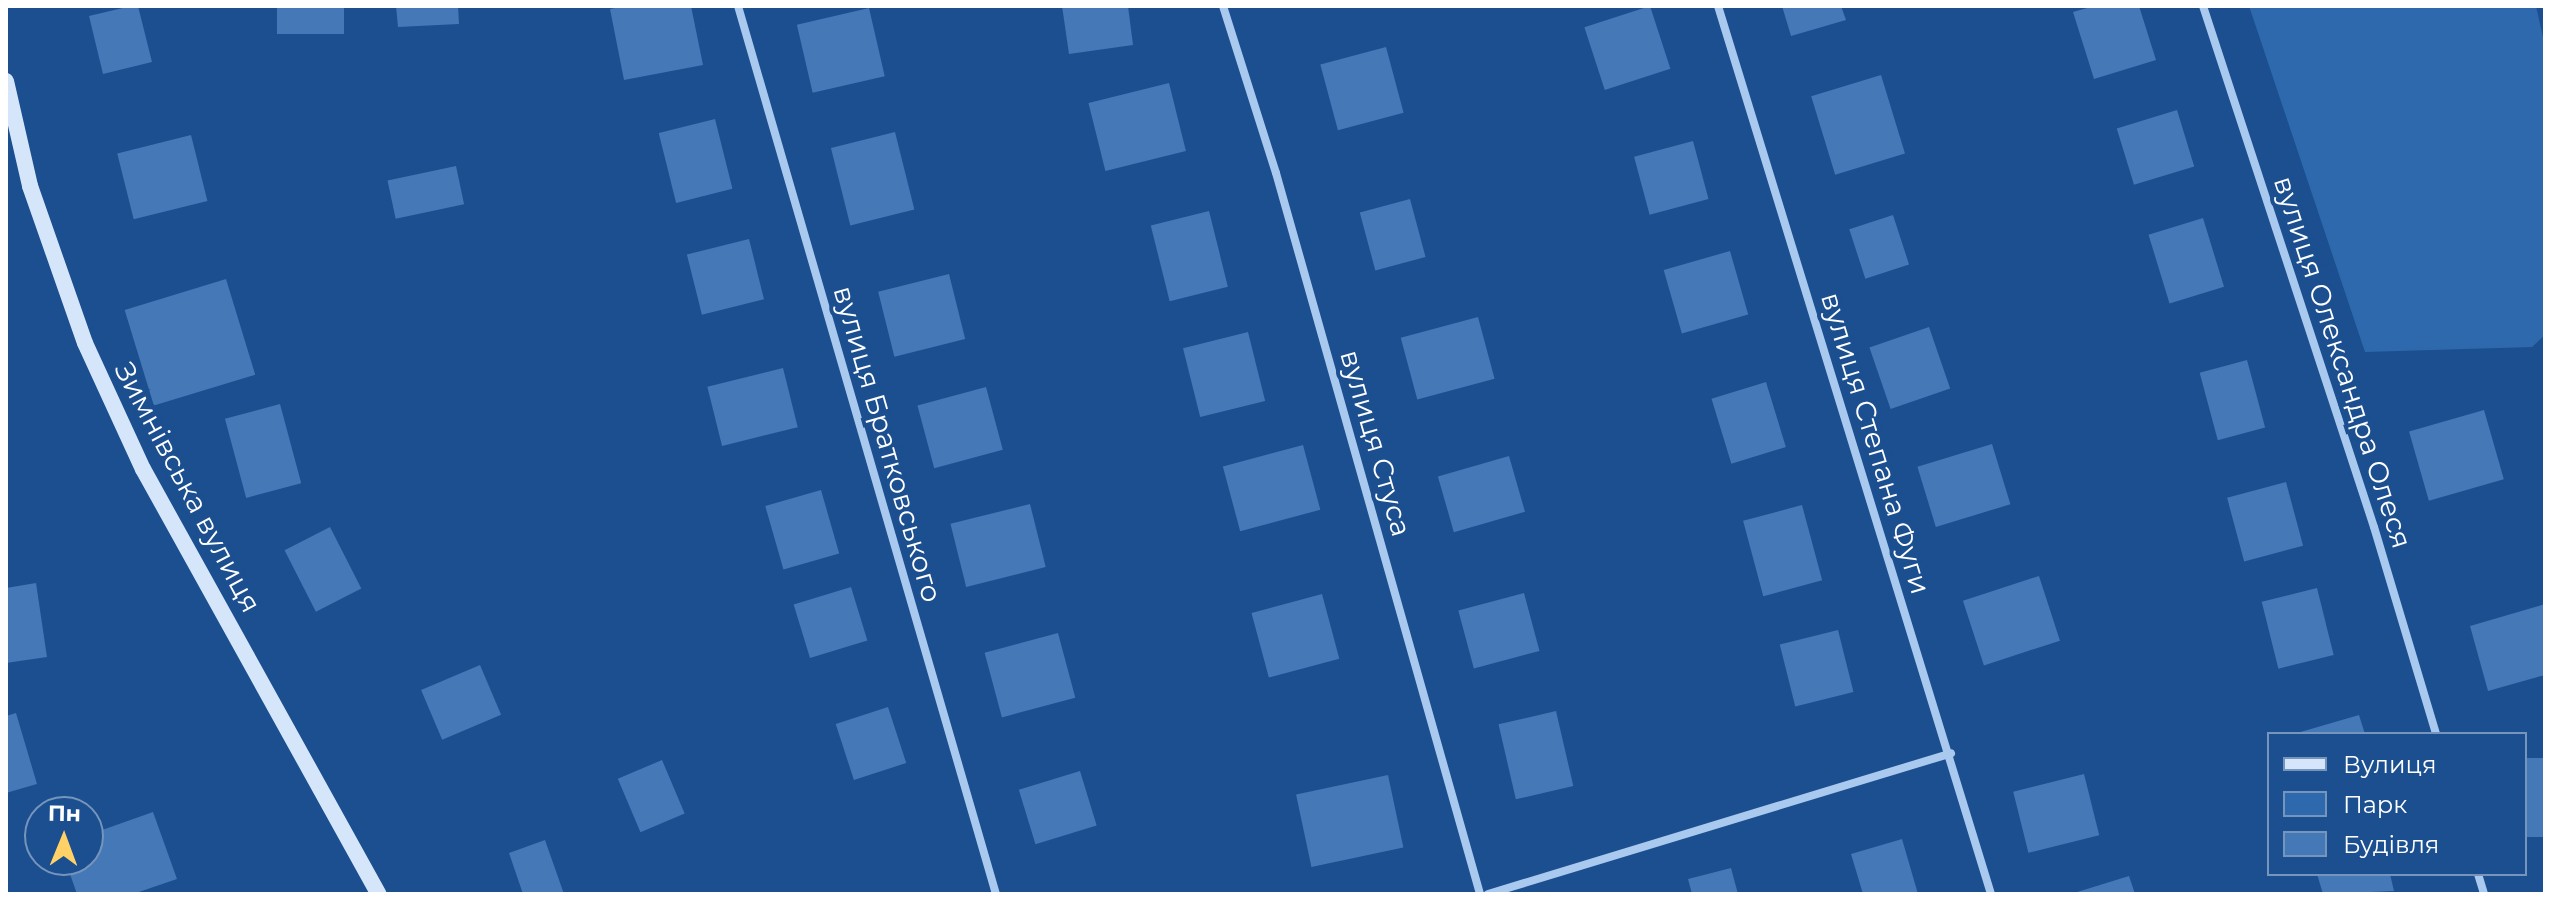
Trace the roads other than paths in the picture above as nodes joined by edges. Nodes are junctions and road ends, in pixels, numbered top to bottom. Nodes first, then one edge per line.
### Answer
1 (738, 6) edge
2 (1223, 6) edge
3 (1718, 6) edge
4 (2203, 6) edge
5 (6, 81) edge
6 (2435, 732) edge
7 (1951, 753) junction
8 (379, 894) edge
9 (996, 894) edge
10 (1480, 894) edge
11 (1488, 894) edge
12 (1991, 894) edge

1 - 9 street, вулиця Братковського
2 - 10 street, вулиця Стуса
3 - 7 street, вулиця Степана Фуги
4 - 6 street, вулиця Олександра Олеся
5 - 8 main road, Зимнівська вулиця
7 - 11 street
7 - 12 street, вулиця Степана Фуги

